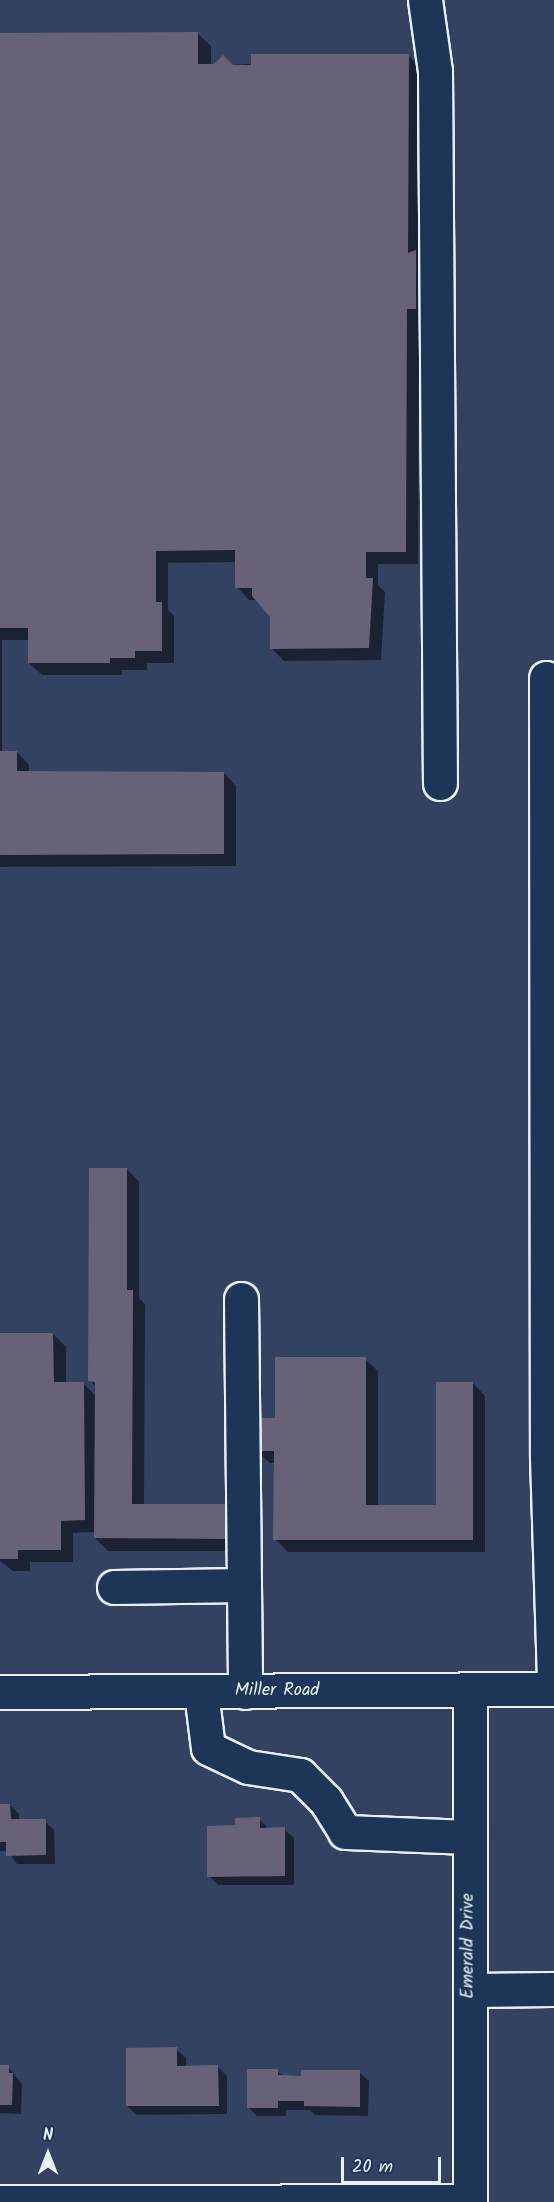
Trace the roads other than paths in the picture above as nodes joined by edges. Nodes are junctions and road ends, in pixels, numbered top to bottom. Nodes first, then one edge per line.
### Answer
1 (425, 0) edge
2 (546, 678) dead end
3 (440, 783) dead end
4 (241, 1299) dead end
5 (552, 1537) edge
6 (244, 1585) junction
7 (114, 1587) dead end
8 (554, 1676) edge
9 (554, 1689) edge
10 (470, 1691) junction
11 (0, 1692) edge
12 (201, 1692) junction
13 (245, 1692) junction
14 (470, 1837) junction
15 (554, 1989) edge
16 (470, 1990) junction
17 (470, 2201) edge
18 (0, 2202) edge

1 - 3 street
2 - 5 street
4 - 6 street
5 - 8 street
6 - 7 street
6 - 13 street
9 - 10 street, Miller Road
10 - 13 street, Miller Road
10 - 14 street, Emerald Drive
11 - 12 street, Miller Road
12 - 13 street, Miller Road
12 - 14 street
14 - 16 street, Emerald Drive
15 - 16 street
16 - 17 street, Emerald Drive
17 - 18 street

